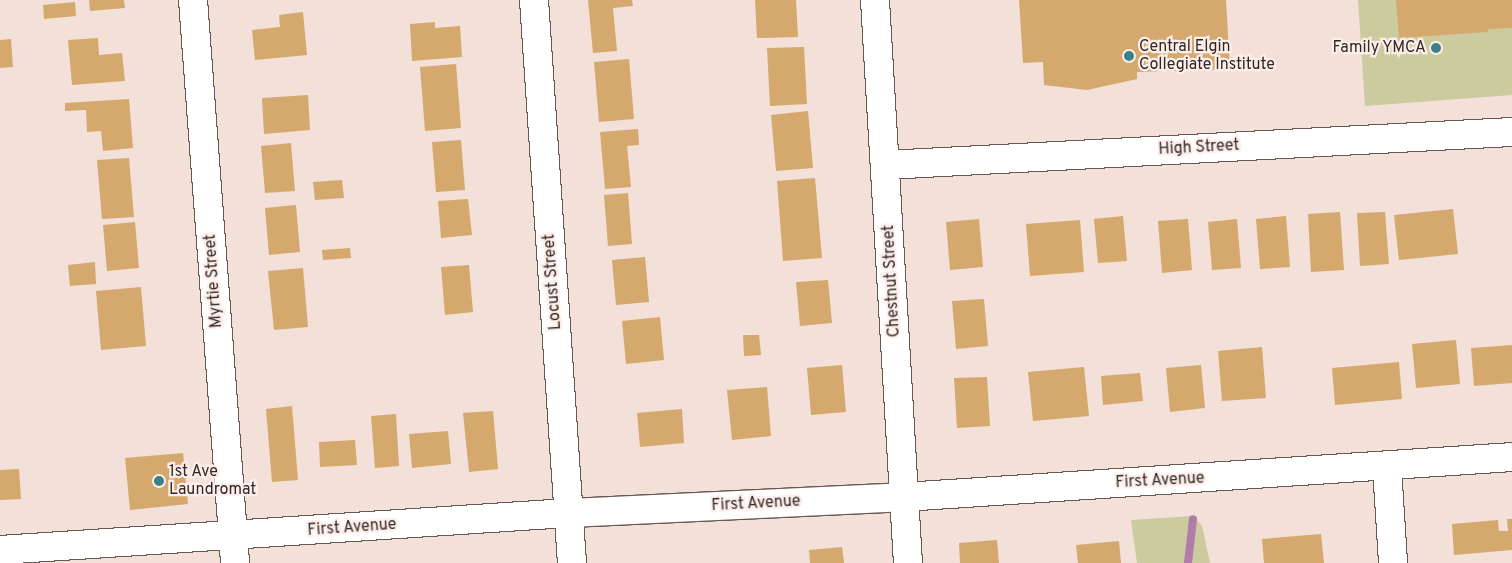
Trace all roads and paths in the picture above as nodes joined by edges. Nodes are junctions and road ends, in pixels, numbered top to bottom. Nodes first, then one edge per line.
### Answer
1 (194, 0) edge
2 (534, 0) edge
3 (875, 0) edge
4 (1512, 132) edge
5 (886, 165) junction
6 (1512, 457) edge
7 (1387, 467) junction
8 (904, 497) junction
9 (568, 513) junction
10 (233, 536) junction
11 (0, 550) edge
12 (234, 563) edge
13 (572, 563) edge
14 (908, 563) edge
15 (1393, 563) edge

1 - 10 street, Myrtie Street
2 - 9 street, Locust Street
3 - 5 street, Chestnut Street
4 - 5 street, High Street
5 - 8 street, Chestnut Street
6 - 7 street, First Avenue
7 - 8 street, First Avenue
7 - 15 street
8 - 9 street, First Avenue
8 - 14 street, Chestnut Street
9 - 10 street, First Avenue
9 - 13 street, Locust Street
10 - 11 street, First Avenue
10 - 12 street, Myrtie Street

